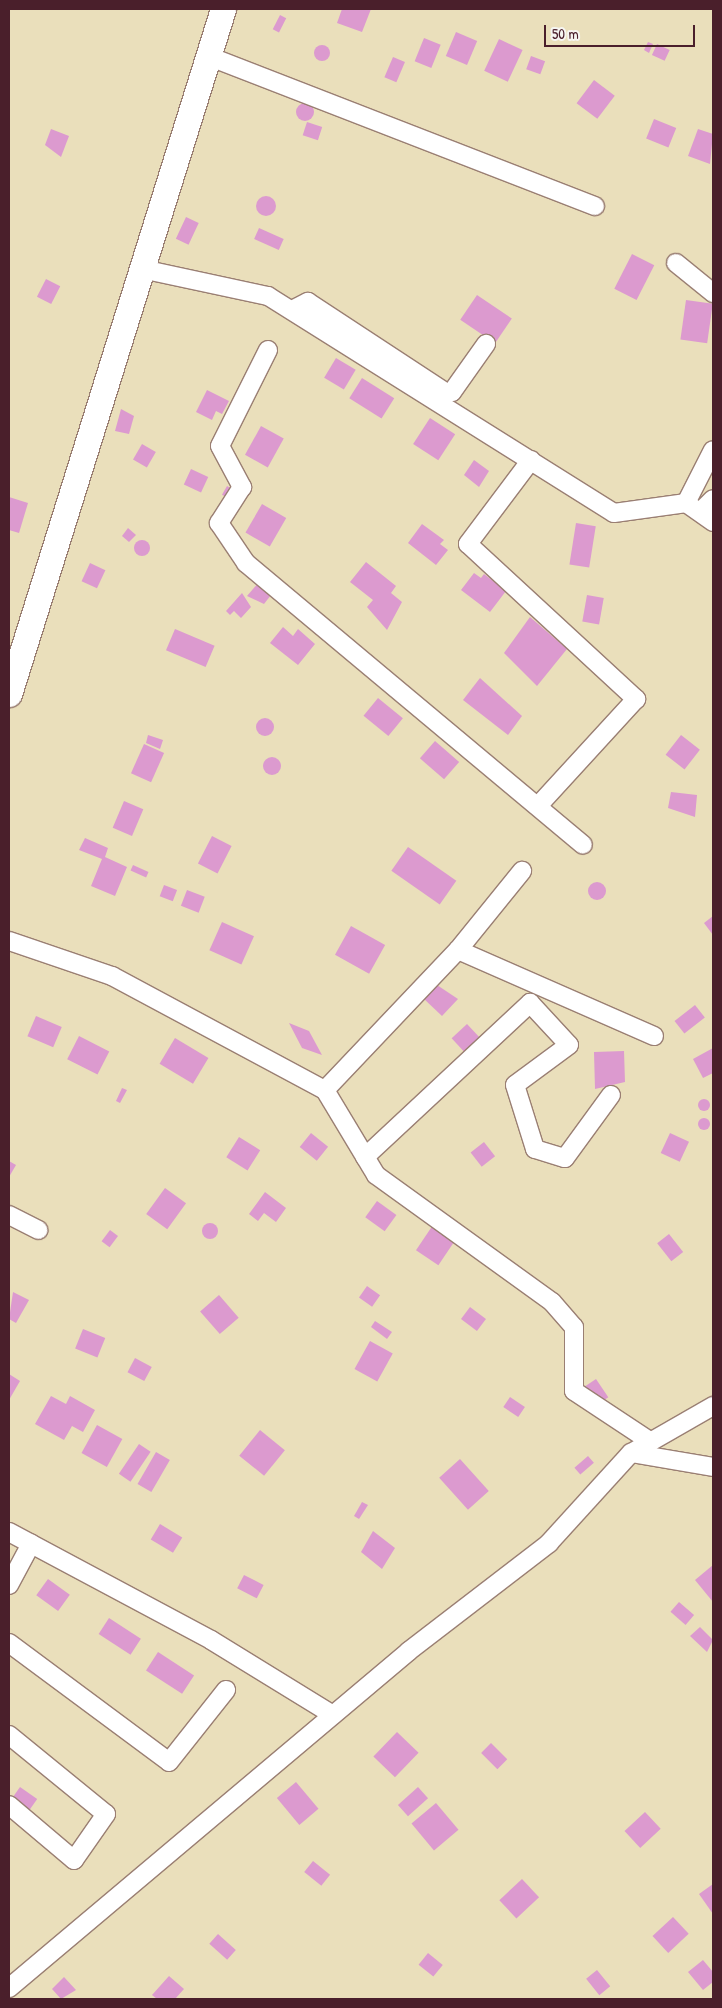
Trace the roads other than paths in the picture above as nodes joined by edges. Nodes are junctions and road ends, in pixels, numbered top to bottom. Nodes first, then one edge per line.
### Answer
1 (223, 9) edge
2 (208, 56) junction
3 (595, 206) dead end
4 (676, 264) dead end
5 (142, 269) junction
6 (713, 292) edge
7 (292, 310) junction
8 (486, 344) dead end
9 (268, 350) dead end
10 (713, 450) edge
11 (531, 460) junction
12 (713, 499) edge
13 (700, 512) edge
14 (16, 645) edge
15 (9, 694) edge
16 (538, 806) junction
17 (584, 845) dead end
18 (522, 871) dead end
19 (9, 941) edge
20 (458, 950) junction
21 (654, 1036) dead end
22 (325, 1090) junction
23 (610, 1095) dead end
24 (365, 1156) junction
25 (9, 1215) edge
26 (38, 1230) dead end
27 (713, 1406) edge
28 (651, 1442) junction
29 (631, 1453) junction
30 (713, 1467) edge
31 (9, 1532) edge
32 (31, 1544) junction
33 (9, 1585) edge
34 (9, 1643) edge
35 (226, 1690) dead end
36 (333, 1715) junction
37 (9, 1735) edge
38 (9, 1805) edge
39 (9, 1988) edge

1 - 2 main road
2 - 3 street
2 - 5 main road
4 - 6 street
5 - 7 street
5 - 14 main road
7 - 8 street
7 - 11 street
9 - 16 street
10 - 13 street
11 - 13 street
11 - 16 street
12 - 13 street
14 - 15 main road
16 - 17 street
18 - 20 street
19 - 22 street
20 - 21 street
20 - 22 street
22 - 24 street
23 - 24 street
24 - 28 street
25 - 26 street
27 - 28 street
28 - 29 street
29 - 30 street
29 - 36 street
31 - 32 street
32 - 33 street
32 - 36 street
34 - 35 street
36 - 39 street
37 - 38 street

